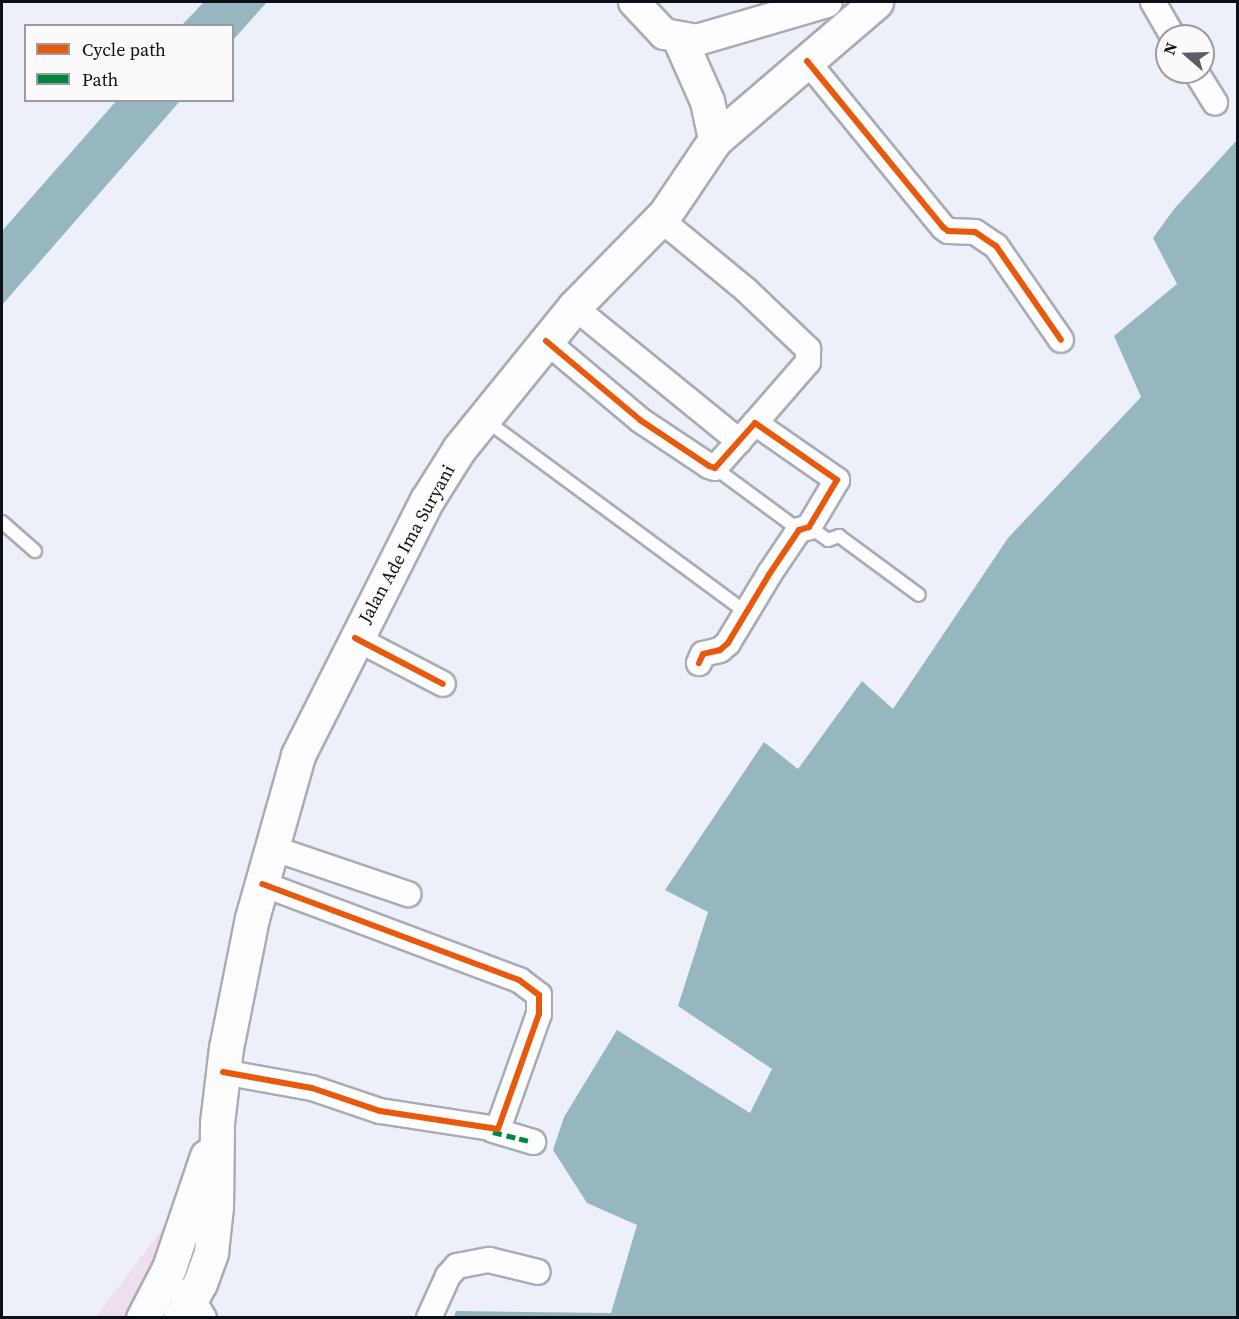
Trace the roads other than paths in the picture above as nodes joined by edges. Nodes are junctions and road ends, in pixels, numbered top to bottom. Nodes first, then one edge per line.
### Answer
1 (634, 2) edge
2 (826, 2) edge
3 (876, 2) edge
4 (1153, 2) edge
5 (1166, 24) edge
6 (680, 40) junction
7 (807, 61) junction
8 (1204, 84) edge
9 (1215, 102) dead end
10 (715, 140) junction
11 (660, 219) junction
12 (574, 308) junction
13 (1061, 340) dead end
14 (546, 341) junction
15 (483, 418) junction
16 (754, 423) junction
17 (739, 441) junction
18 (715, 468) junction
19 (2, 522) edge
20 (804, 528) junction
21 (35, 551) dead end
22 (919, 595) dead end
23 (747, 613) junction
24 (356, 638) junction
25 (699, 663) dead end
26 (443, 684) dead end
27 (272, 848) junction
28 (262, 884) junction
29 (408, 894) dead end
30 (223, 1072) junction
31 (217, 1123) junction
32 (493, 1130) junction
33 (533, 1142) dead end
34 (538, 1272) dead end
35 (164, 1279) junction
36 (192, 1311) edge
37 (143, 1317) edge
38 (429, 1317) edge

1 - 6 street
2 - 6 street
3 - 7 main road, Jalan Ade Ima Suryani
4 - 5 street
6 - 10 main road
7 - 10 main road, Jalan Ade Ima Suryani
7 - 13 street
8 - 9 street
10 - 11 main road, Jalan Ade Ima Suryani
11 - 12 main road, Jalan Ade Ima Suryani
11 - 16 street
12 - 14 main road, Jalan Ade Ima Suryani
12 - 17 street
14 - 15 main road, Jalan Ade Ima Suryani
14 - 18 street
15 - 23 lane
15 - 24 main road, Jalan Ade Ima Suryani
16 - 17 street
16 - 20 street
17 - 18 street
18 - 20 lane
19 - 21 lane
20 - 22 lane
20 - 23 street
23 - 25 street
24 - 26 street
24 - 27 main road, Jalan Ade Ima Suryani
27 - 28 main road, Jalan Ade Ima Suryani
27 - 29 street
28 - 30 main road, Jalan Ade Ima Suryani
28 - 32 street
30 - 31 main road, Jalan Ade Ima Suryani
30 - 32 street
31 - 35 main road
31 - 36 main road
32 - 33 street
34 - 38 street
35 - 36 street
35 - 37 main road

